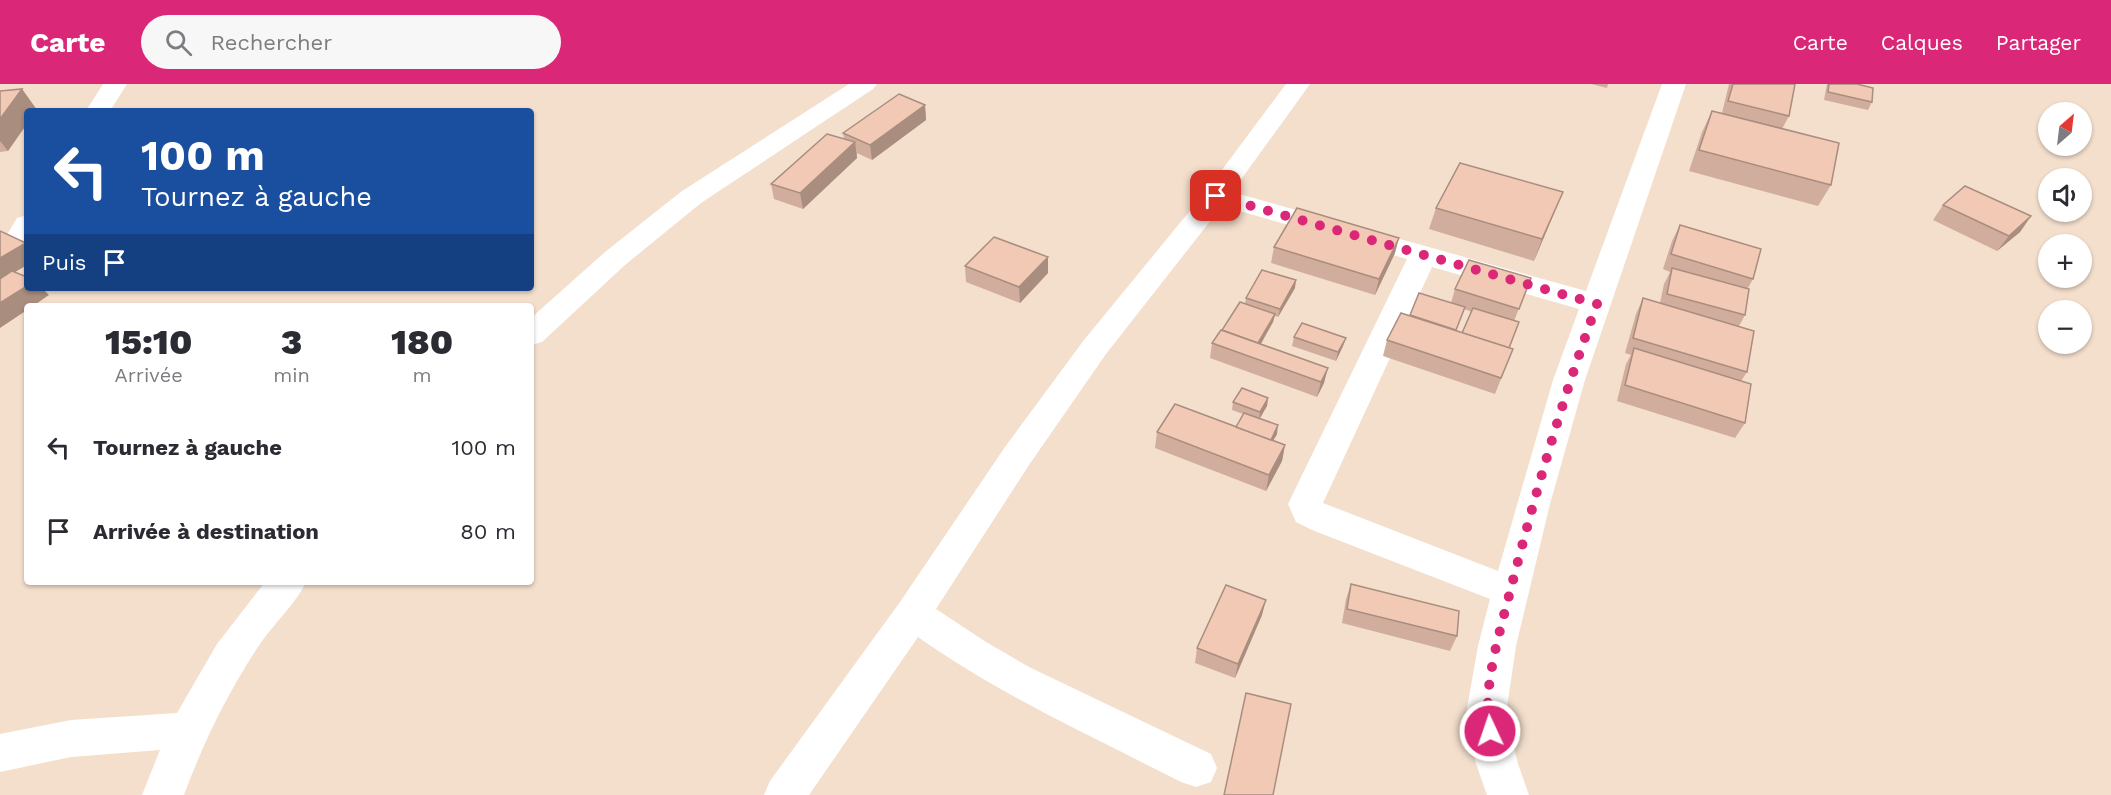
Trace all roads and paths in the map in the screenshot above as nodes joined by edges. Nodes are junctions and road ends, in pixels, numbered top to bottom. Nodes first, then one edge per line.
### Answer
1 (115, 84) edge
2 (865, 84) edge
3 (1298, 84) edge
4 (1674, 84) edge
5 (100, 108) edge
6 (1216, 196) junction
7 (1424, 256) junction
8 (1597, 304) junction
9 (534, 332) edge
10 (285, 585) edge
11 (1510, 591) junction
12 (913, 613) junction
13 (190, 730) junction
14 (0, 753) edge
15 (1196, 768) dead end
16 (163, 795) edge
17 (785, 795) edge
18 (1508, 795) edge

1 - 5 street
2 - 9 street
3 - 6 street
4 - 8 street
6 - 7 street
6 - 12 street
7 - 8 street
7 - 11 street
8 - 11 street
10 - 13 street
11 - 18 street
12 - 15 street
12 - 17 street
13 - 14 street
13 - 16 street

